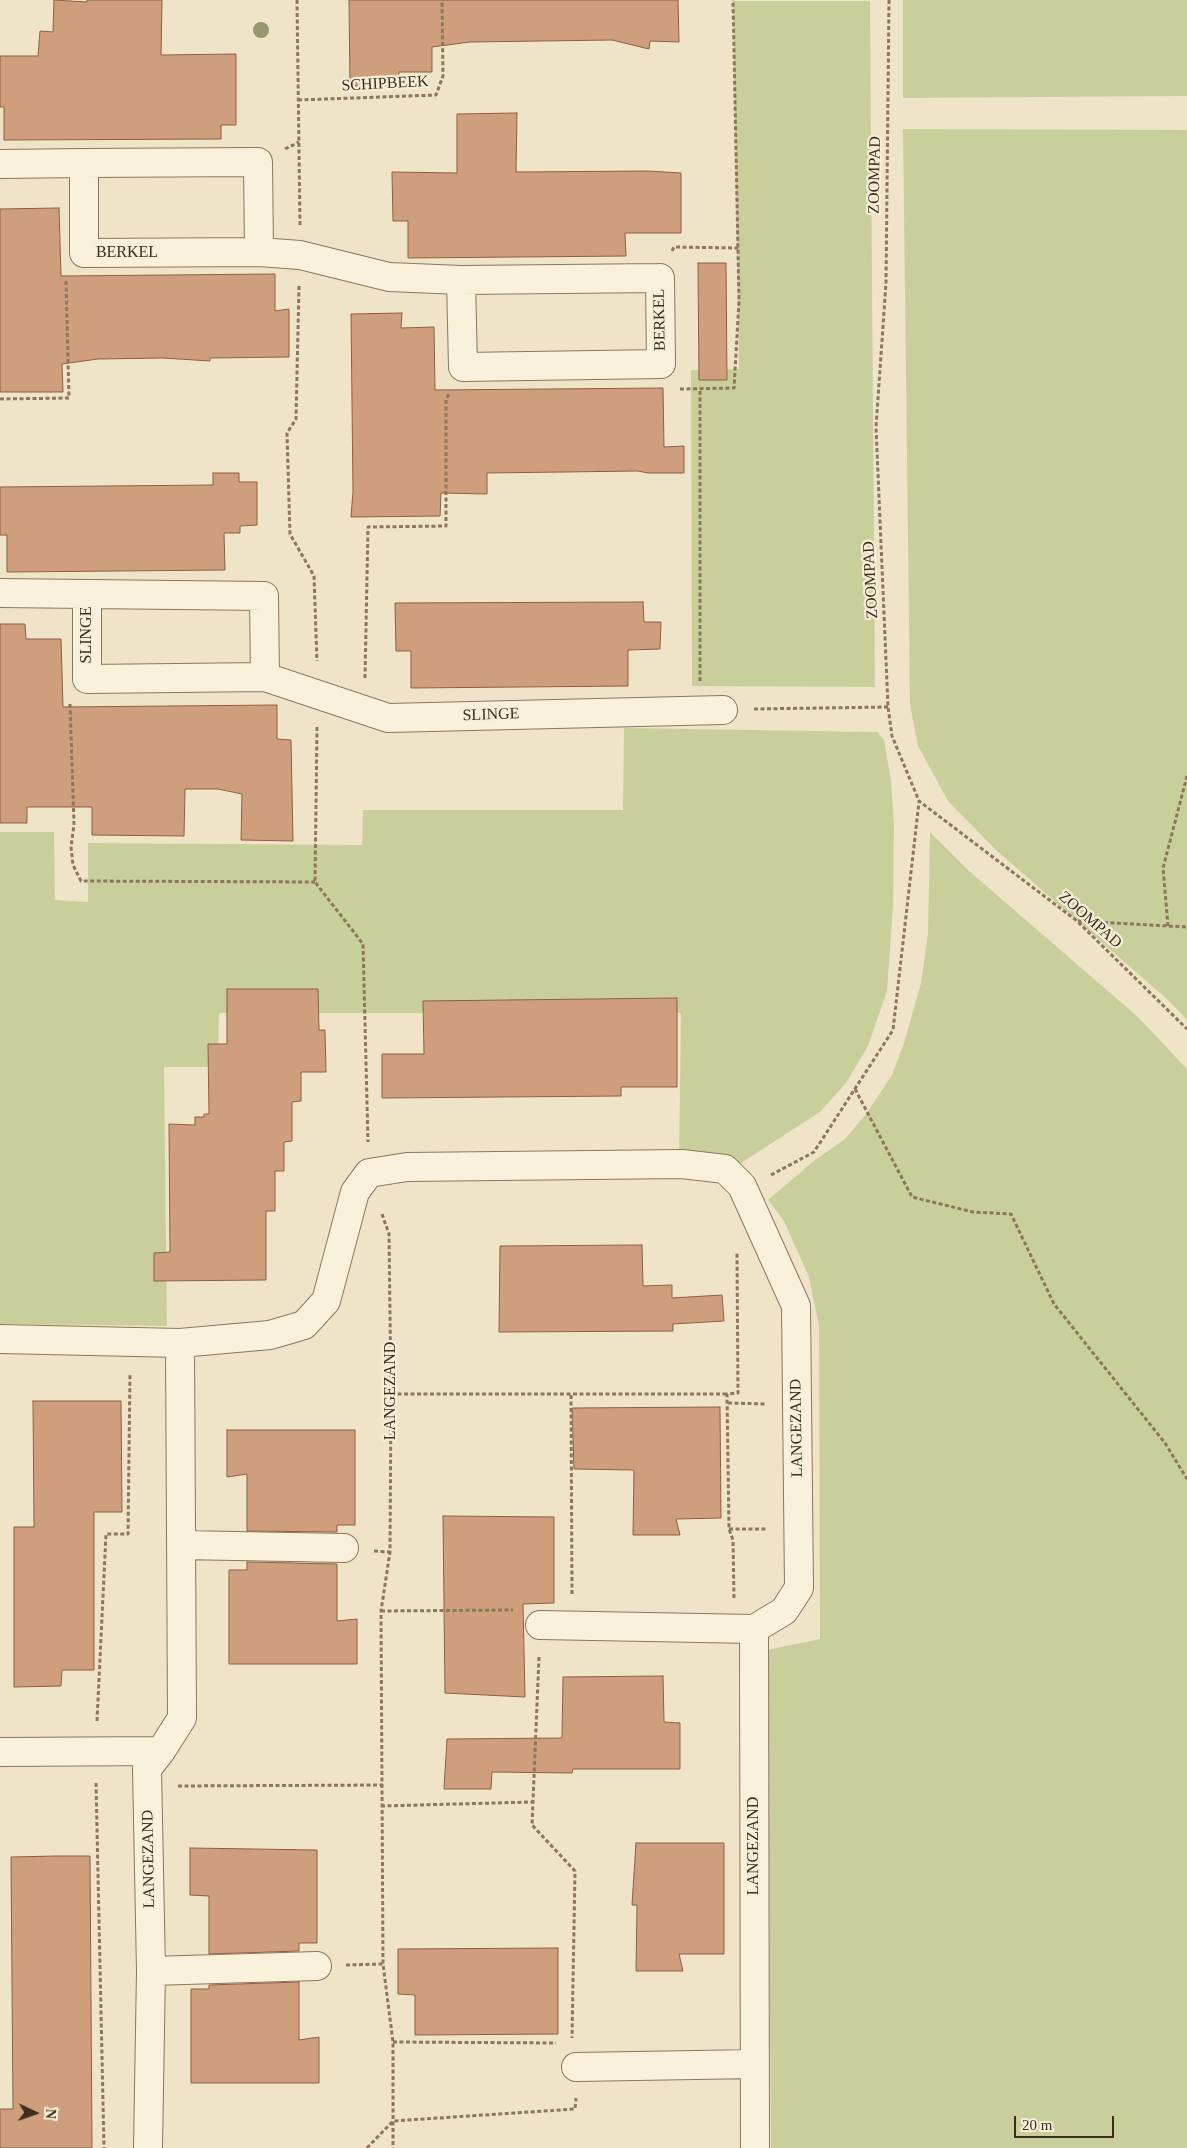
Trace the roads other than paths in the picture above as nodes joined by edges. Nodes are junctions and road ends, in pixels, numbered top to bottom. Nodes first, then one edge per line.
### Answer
1 (84, 163) junction
2 (0, 164) edge
3 (259, 252) junction
4 (461, 280) junction
5 (0, 593) edge
6 (87, 595) junction
7 (265, 677) junction
8 (711, 710) road end
9 (0, 1339) edge
10 (180, 1344) junction
11 (182, 1545) junction
12 (344, 1548) dead end
13 (540, 1625) road end
14 (745, 1629) junction
15 (161, 1751) junction
16 (0, 1752) edge
17 (317, 1966) dead end
18 (151, 1971) junction
19 (574, 2055) road end
20 (755, 2064) junction
21 (148, 2148) edge
22 (755, 2148) edge

1 - 2 street
1 - 3 street
1 - 3 street, BERKEL
3 - 4 street, BERKEL
4 - 4 street, BERKEL
5 - 6 street, SLINGE
6 - 7 street, SLINGE
6 - 7 street, SLINGE
7 - 8 street, SLINGE
9 - 10 street
10 - 11 street, LANGEZAND
10 - 14 street, LANGEZAND
11 - 12 street
11 - 15 street, LANGEZAND
13 - 14 street
14 - 20 street, LANGEZAND
15 - 16 street
15 - 18 street, LANGEZAND
17 - 18 street
18 - 21 street, LANGEZAND
19 - 20 street
20 - 22 street, LANGEZAND

